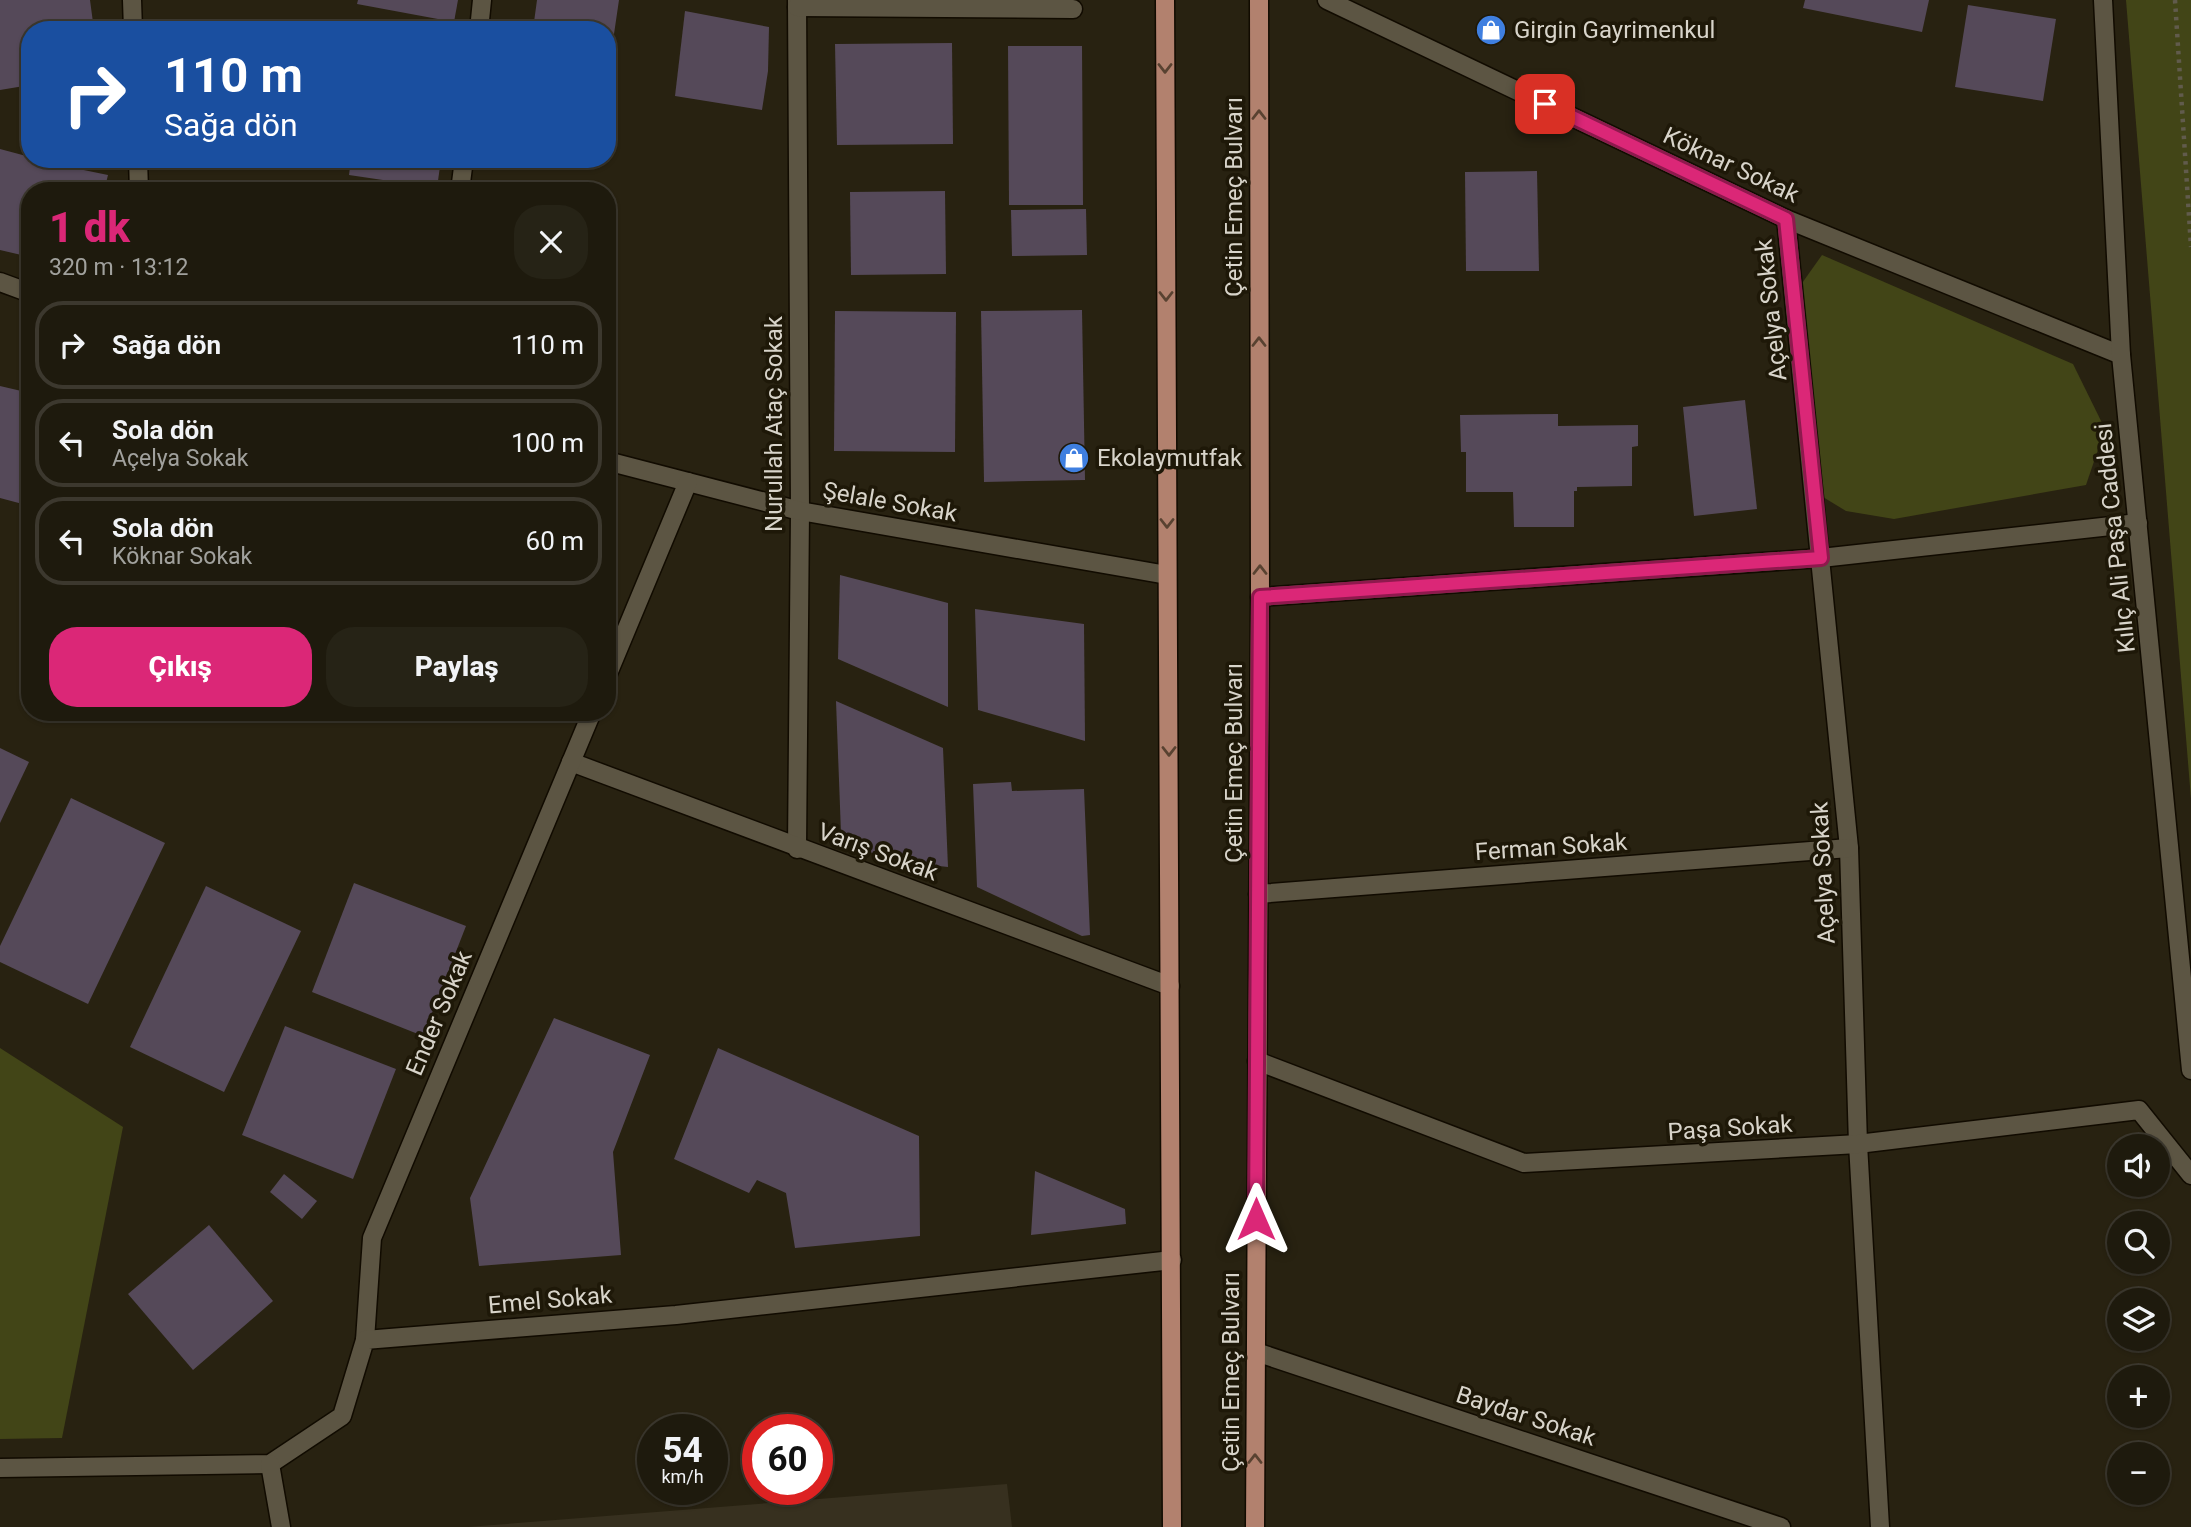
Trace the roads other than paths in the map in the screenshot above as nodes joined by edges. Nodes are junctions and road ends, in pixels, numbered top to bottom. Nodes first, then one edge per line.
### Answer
1 (132, 0) edge
2 (482, 0) edge
3 (1165, 0) edge
4 (1259, 0) edge
5 (1327, 0) edge
6 (2103, 0) edge
7 (797, 4) edge
8 (1073, 9) dead end
9 (133, 21) edge
10 (480, 21) edge
11 (1786, 219) junction
12 (0, 282) edge
13 (21, 290) edge
14 (2121, 355) junction
15 (616, 463) edge
16 (688, 482) junction
17 (800, 511) junction
18 (2138, 523) junction
19 (1821, 558) junction
20 (1167, 575) junction
21 (1260, 597) junction
22 (616, 654) edge
23 (588, 721) edge
24 (571, 762) junction
25 (1849, 848) junction
26 (797, 849) junction
27 (1258, 894) junction
28 (1170, 986) junction
29 (1257, 1060) junction
30 (2191, 1070) edge
31 (1858, 1144) junction
32 (2191, 1175) edge
33 (1172, 1260) junction
34 (365, 1340) junction
35 (1256, 1352) junction
36 (270, 1464) junction
37 (0, 1468) edge
38 (281, 1527) edge
39 (1171, 1527) edge
40 (1255, 1527) edge
41 (1781, 1527) edge
42 (1880, 1527) edge

1 - 9 street
2 - 10 street
3 -> 20 main road
21 -> 4 main road, Çetin Emeç Bulvarı
5 - 11 street, Köknar Sokak
6 - 14 street, Kılıç Ali Paşa Caddesi
7 - 8 street
7 - 17 street, Nurullah Ataç Sokak
11 - 14 street, Köknar Sokak
11 - 19 street, Açelya Sokak
12 - 13 street
14 - 18 street, Kılıç Ali Paşa Caddesi
15 - 16 street, Şelale Sokak
16 - 17 street, Şelale Sokak
16 - 22 street
17 - 20 street, Şelale Sokak
17 - 26 street, Nurullah Ataç Sokak
18 - 19 street
18 - 30 street, Kılıç Ali Paşa Caddesi
19 - 21 street
19 - 25 street, Açelya Sokak
20 -> 28 main road
21 - 27 main road, Çetin Emeç Bulvarı
23 - 24 street, Ender Sokak
24 - 26 street, Varış Sokak
24 - 34 street, Ender Sokak
25 - 27 street, Ferman Sokak
25 - 31 street, Açelya Sokak
26 - 28 street, Varış Sokak
27 - 29 main road, Çetin Emeç Bulvarı
28 - 33 main road
29 - 31 street, Paşa Sokak
29 - 35 main road, Çetin Emeç Bulvarı
31 - 32 street, Paşa Sokak
31 - 42 street, Açelya Sokak
33 - 34 street, Emel Sokak
33 - 39 main road
34 - 36 street
40 -> 35 main road, Çetin Emeç Bulvarı
35 - 41 street, Baydar Sokak
36 - 37 street
36 - 38 street

